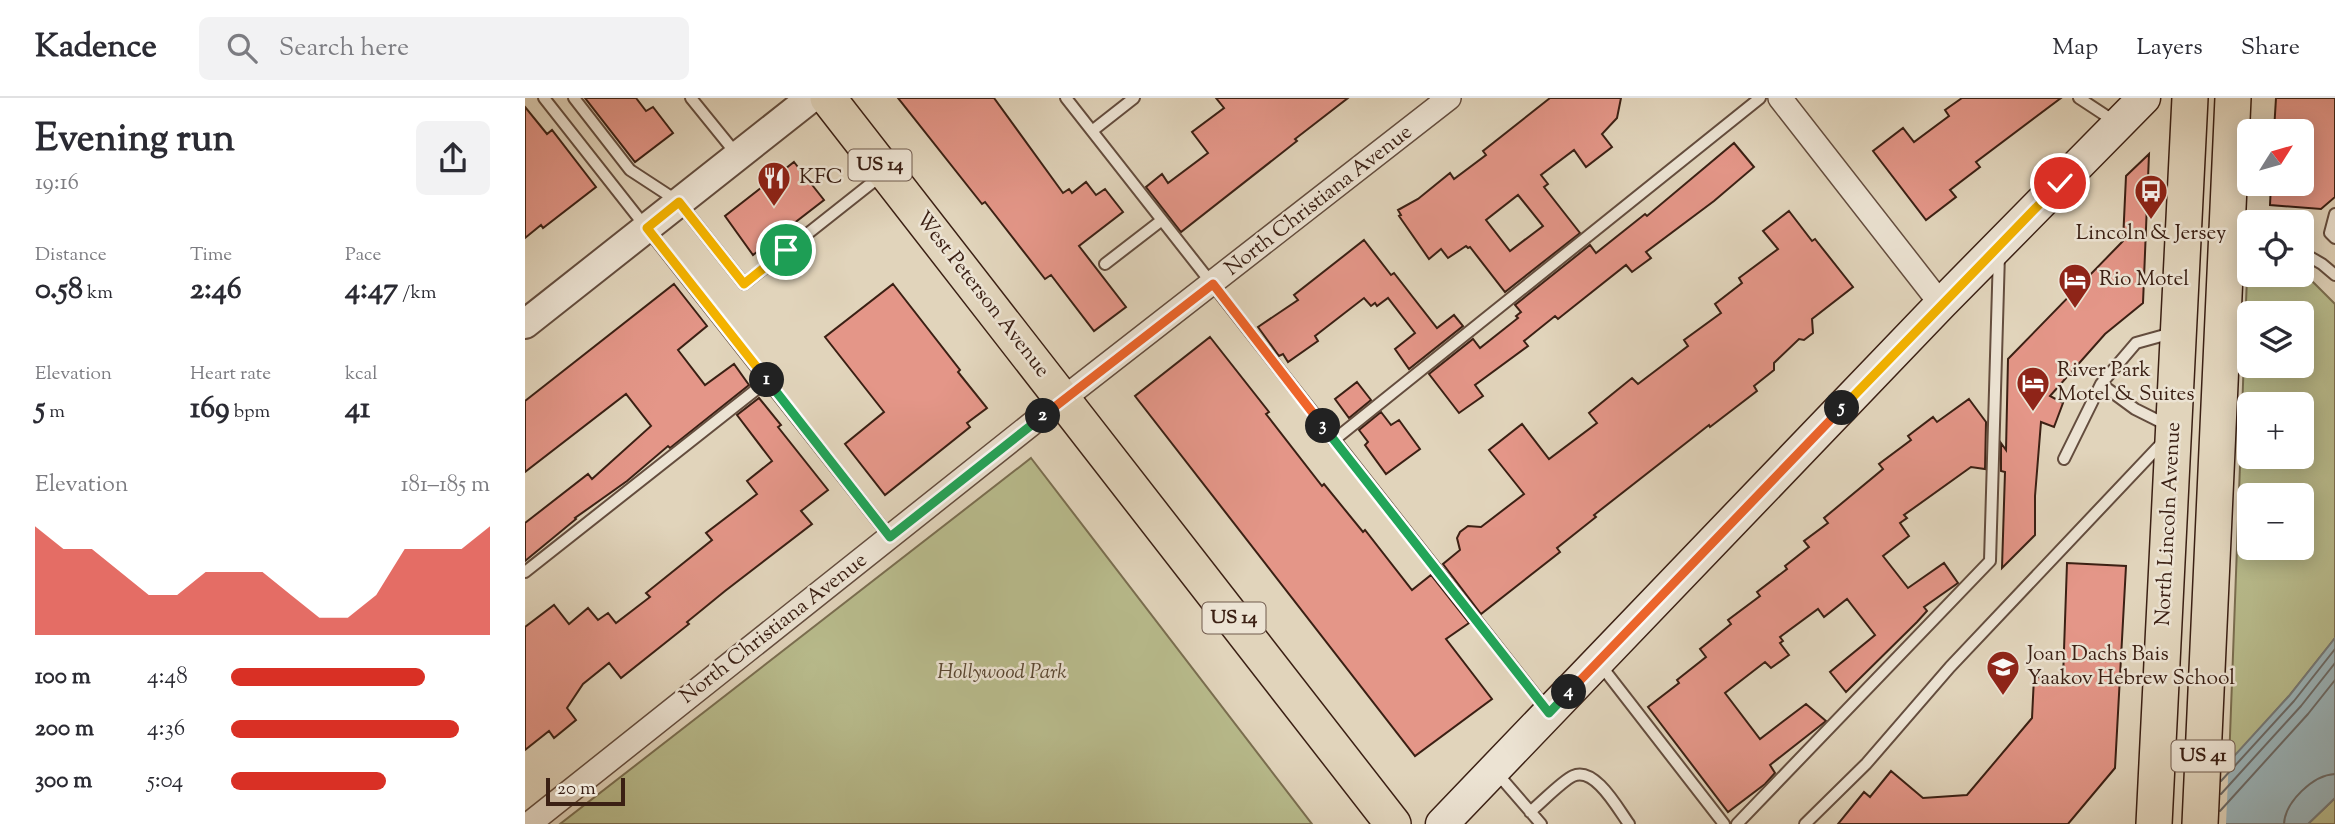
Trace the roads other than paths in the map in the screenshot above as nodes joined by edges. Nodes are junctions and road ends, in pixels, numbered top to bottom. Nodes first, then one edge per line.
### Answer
1 (544, 98) edge
2 (574, 98) edge
3 (691, 98) edge
4 (811, 98) edge
5 (828, 98) edge
6 (1066, 98) edge
7 (1134, 98) edge
8 (1449, 98) edge
9 (1761, 98) edge
10 (1780, 98) edge
11 (2078, 98) edge
12 (2144, 98) edge
13 (2190, 98) edge
14 (2232, 98) edge
15 (2118, 124) junction
16 (1092, 131) junction
17 (738, 156) junction
18 (885, 172) junction
19 (679, 202) junction
20 (2335, 214) edge
21 (1162, 220) junction
22 (647, 228) junction
23 (2335, 238) edge
24 (1999, 247) junction
25 (2314, 259) edge
26 (1105, 264) dead end
27 (2335, 275) edge
28 (1213, 284) junction
29 (1941, 304) junction
30 (525, 324) edge
31 (2178, 331) junction
32 (767, 381) junction
33 (2101, 384) junction
34 (1063, 399) junction
35 (2174, 429) junction
36 (1334, 440) junction
37 (2064, 458) dead end
38 (890, 537) junction
39 (525, 572) edge
40 (1598, 662) junction
41 (1549, 713) junction
42 (1495, 770) junction
43 (1530, 812) junction
44 (529, 824) edge
45 (1393, 824) edge
46 (1442, 824) edge
47 (1541, 824) edge
48 (1629, 824) edge
49 (1724, 824) edge
50 (1737, 824) edge
51 (1805, 824) edge
52 (2154, 824) edge
53 (2200, 824) edge

1 - 22 lane
2 - 19 lane
3 - 17 lane
4 - 17 street
5 - 18 main road, West Peterson Avenue / US 14
6 - 16 lane
7 - 16 lane
8 - 28 street, North Christiana Avenue
9 - 36 lane
10 - 29 street
11 - 15 lane
12 - 15 main road
13 - 31 main road, North Lincoln Avenue / US 41
14 - 53 main road, North Lincoln Avenue / US 41
15 - 24 main road
16 - 21 lane
17 - 19 street
18 - 19 lane
18 - 34 main road, West Peterson Avenue / US 14
19 - 22 street
20 - 23 lane
21 - 26 lane
21 - 28 lane
22 - 30 street
22 - 32 lane
24 - 29 main road
24 - 50 lane
25 - 27 lane
28 - 34 street, North Christiana Avenue
28 - 36 lane
29 - 40 main road
31 - 33 lane
31 - 35 main road, North Lincoln Avenue / US 41
32 - 38 lane
32 - 39 lane
33 - 35 lane
33 - 37 lane
34 - 38 street, North Christiana Avenue
34 - 45 main road, West Peterson Avenue / US 14
35 - 51 lane
35 - 52 main road, North Lincoln Avenue / US 41
36 - 41 lane
38 - 44 street, North Christiana Avenue
40 - 41 main road
40 - 49 lane
41 - 42 main road
42 - 43 lane
42 - 46 main road
43 - 47 lane
43 - 48 lane

